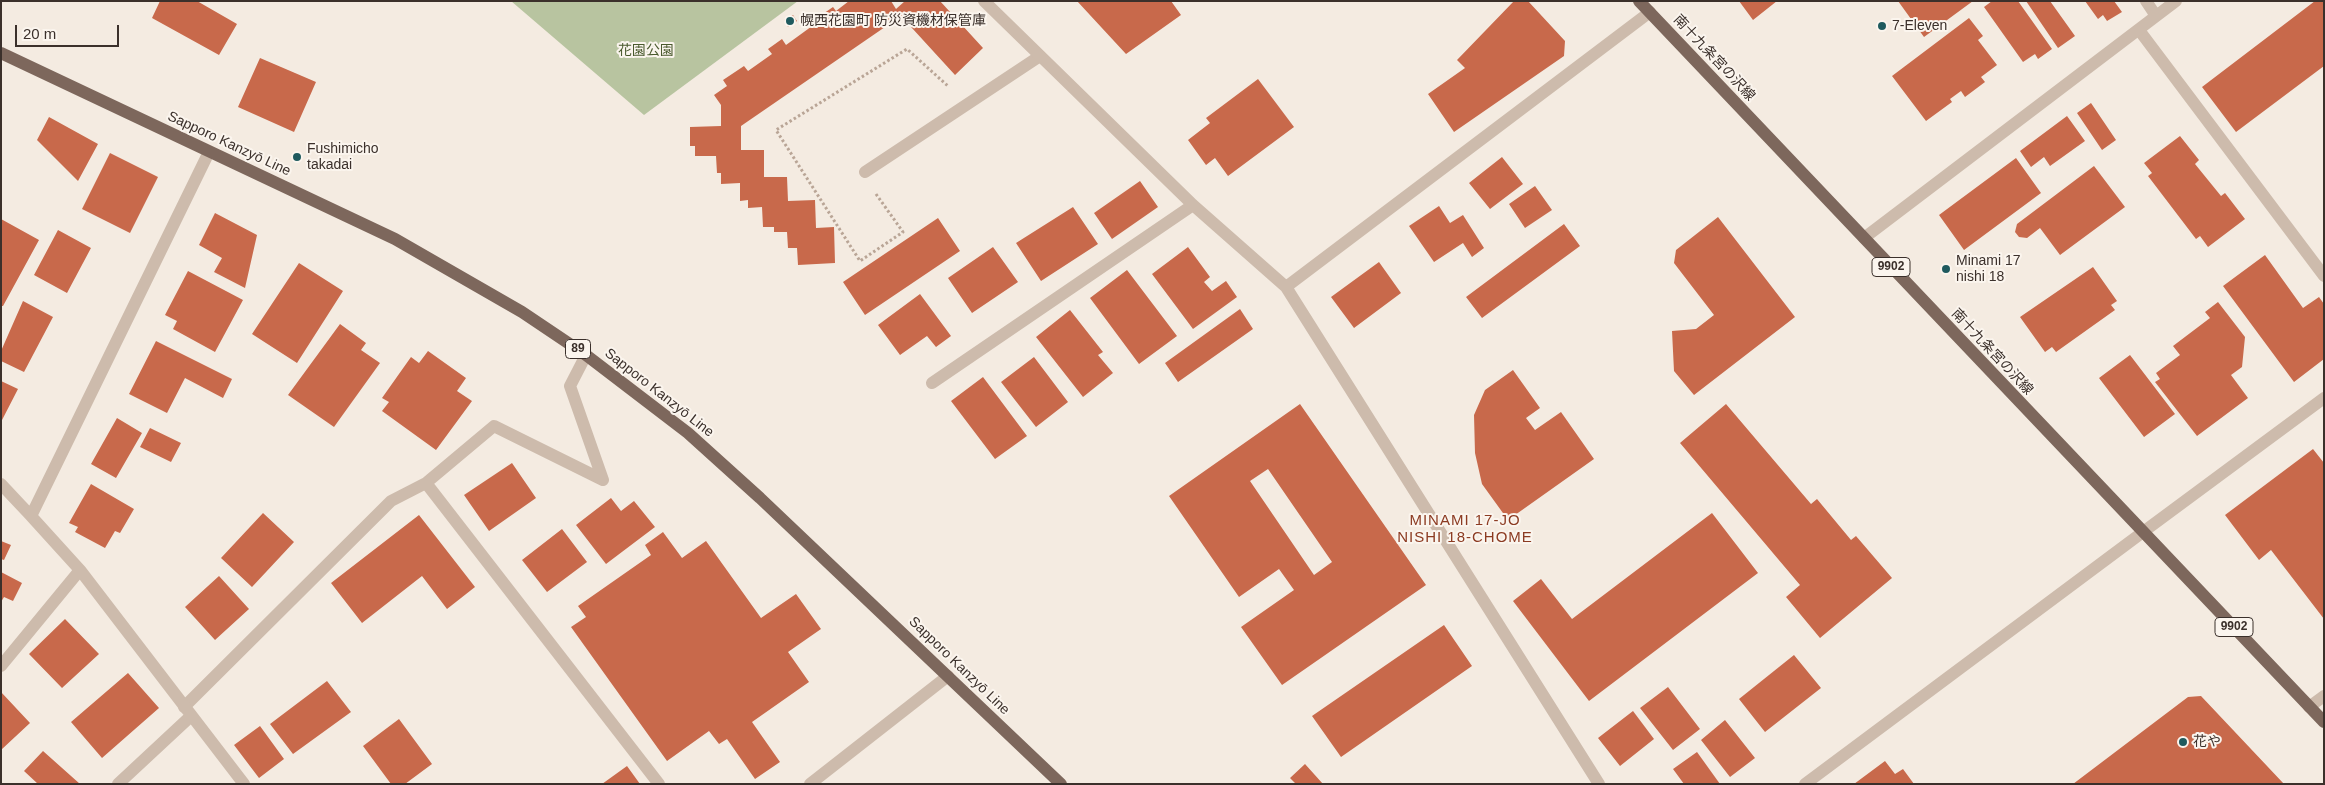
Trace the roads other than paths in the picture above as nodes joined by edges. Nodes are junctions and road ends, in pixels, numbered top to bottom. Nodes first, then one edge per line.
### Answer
1 (984, 1) edge
2 (1639, 1) edge
3 (2146, 1) edge
4 (2176, 1) edge
5 (1650, 12) junction
6 (2156, 16) junction
7 (2139, 30) junction
8 (1, 53) edge
9 (1040, 56) junction
10 (209, 152) junction
11 (865, 172) dead end
12 (1193, 205) junction
13 (1864, 238) junction
14 (2324, 276) edge
15 (1286, 287) junction
16 (586, 354) junction
17 (932, 383) dead end
18 (2324, 398) edge
19 (426, 483) junction
20 (1, 484) edge
21 (31, 516) junction
22 (2143, 532) junction
23 (80, 570) junction
24 (1, 666) edge
25 (948, 676) junction
26 (2324, 696) edge
27 (2309, 707) junction
28 (188, 711) junction
29 (2324, 722) edge
30 (118, 784) edge
31 (244, 784) edge
32 (659, 784) edge
33 (810, 784) edge
34 (1061, 784) edge
35 (1599, 784) edge
36 (1805, 784) edge

1 - 9 street
2 - 5 main road, 南十九条宮の沢線 / 9902
3 - 6 street
4 - 6 street
5 - 13 main road, 南十九条宮の沢線 / 9902
5 - 15 street
6 - 7 street
7 - 13 street
7 - 14 street
8 - 10 main road, Sapporo Kanzyō Line / 89
9 - 11 street
9 - 12 street
10 - 16 main road, Sapporo Kanzyō Line / 89
10 - 21 street
12 - 15 street
12 - 17 street
13 - 22 main road, 南十九条宮の沢線 / 9902
15 - 35 street
16 - 19 street
16 - 25 main road, Sapporo Kanzyō Line / 89
18 - 22 street
19 - 28 street
19 - 32 street
20 - 21 street
21 - 23 street
22 - 27 main road, 南十九条宮の沢線 / 9902
22 - 36 street
23 - 24 street
23 - 28 street
25 - 33 street
25 - 34 main road, Sapporo Kanzyō Line / 89
26 - 27 street
27 - 29 main road, 南十九条宮の沢線 / 9902
28 - 30 street
28 - 31 street

